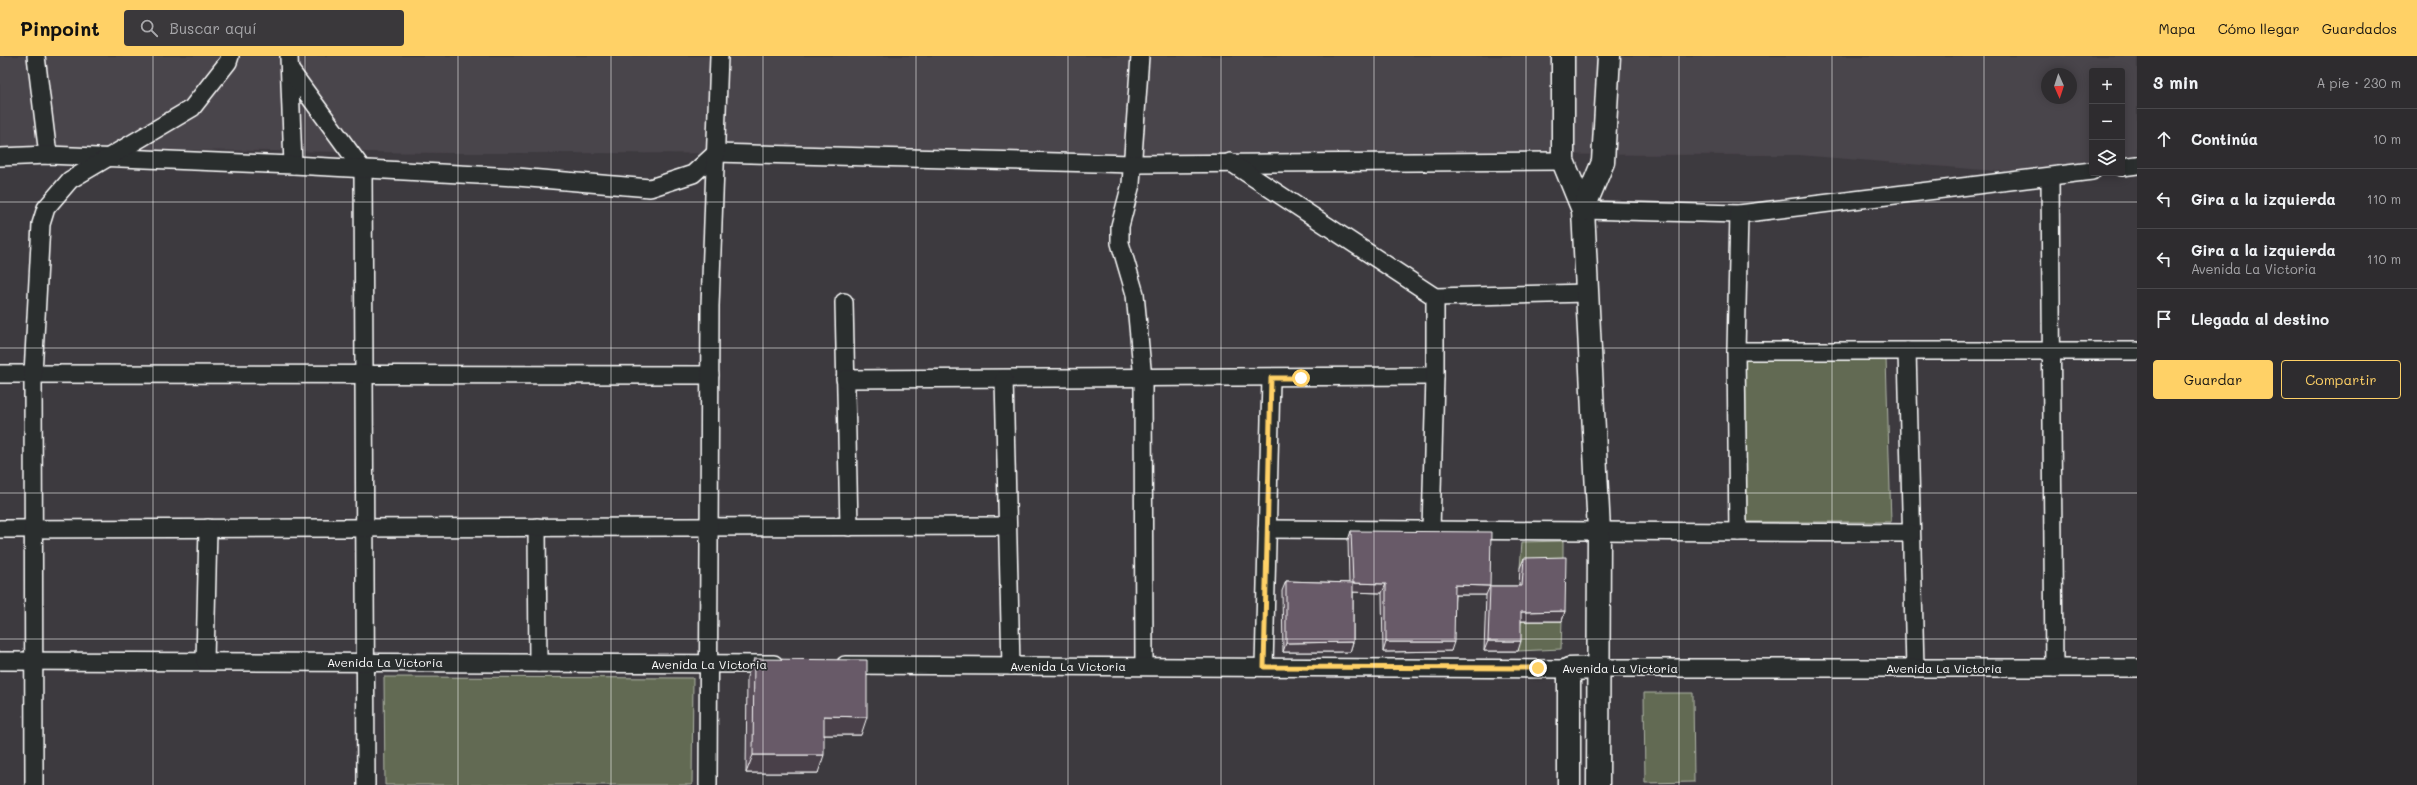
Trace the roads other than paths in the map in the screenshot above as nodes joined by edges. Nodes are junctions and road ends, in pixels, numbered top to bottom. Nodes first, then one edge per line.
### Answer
1 (36, 56) edge
2 (230, 56) edge
3 (719, 56) edge
4 (1140, 56) edge
5 (1562, 56) edge
6 (1609, 56) edge
7 (290, 63) edge
8 (716, 152) junction
9 (48, 155) junction
10 (0, 157) edge
11 (108, 158) junction
12 (1563, 161) junction
13 (1230, 162) junction
14 (1132, 164) junction
15 (293, 165) junction
16 (2137, 165) edge
17 (2125, 167) edge
18 (363, 170) junction
19 (2089, 171) edge
20 (2050, 177) junction
21 (1583, 210) junction
22 (1739, 214) junction
23 (1587, 293) junction
24 (1435, 297) junction
25 (844, 302) dead end
26 (1736, 351) junction
27 (1907, 351) junction
28 (2050, 351) junction
29 (2137, 351) edge
30 (0, 374) edge
31 (33, 374) junction
32 (364, 375) junction
33 (710, 375) junction
34 (1435, 376) junction
35 (1271, 378) junction
36 (845, 379) junction
37 (1004, 379) junction
38 (1143, 379) junction
39 (1008, 526) junction
40 (709, 527) junction
41 (848, 527) junction
42 (34, 528) junction
43 (208, 528) junction
44 (365, 528) junction
45 (537, 528) junction
46 (0, 529) edge
47 (1267, 529) junction
48 (1431, 530) junction
49 (1598, 531) junction
50 (1738, 532) junction
51 (1911, 533) junction
52 (0, 661) edge
53 (35, 661) junction
54 (205, 662) junction
55 (365, 662) junction
56 (538, 663) junction
57 (708, 664) junction
58 (788, 664) edge
59 (828, 665) edge
60 (1011, 666) junction
61 (1144, 666) junction
62 (1264, 667) junction
63 (1599, 668) junction
64 (1915, 668) junction
65 (2054, 668) junction
66 (2137, 668) edge
67 (1568, 669) junction
68 (34, 785) edge
69 (366, 785) edge
70 (708, 785) edge
71 (1569, 785) edge
72 (1598, 785) edge

1 - 9 street
2 - 11 street
3 - 8 street
4 - 14 street
5 - 12 street
6 - 21 street
7 - 15 street
7 - 18 street
8 - 14 street
8 - 18 street
8 - 33 street
9 - 10 street
9 - 11 street
11 - 15 street
11 - 31 street
12 - 13 street
12 - 21 street
13 - 14 street
13 - 24 street
14 - 38 street
15 - 18 street
16 - 17 street
18 - 32 street
19 - 20 street
20 - 22 street
20 - 28 street
21 - 22 street
21 - 23 street
22 - 26 street
23 - 24 street
23 - 49 street
24 - 34 street
25 - 36 street
26 - 27 street
26 - 50 street
27 - 28 street
27 - 51 street
28 - 29 street
28 - 65 street
30 - 31 street
31 - 32 street
31 - 42 street
32 - 33 street
32 - 44 street
33 - 40 street
34 - 35 street
34 - 48 street
35 - 38 street
35 - 47 street
36 - 37 street
36 - 41 street
37 - 38 street
37 - 39 street
38 - 61 street
39 - 41 street
39 - 60 street
40 - 41 street
40 - 45 street
40 - 57 street
42 - 43 street
42 - 46 street
42 - 53 street
43 - 44 street
43 - 54 street
44 - 45 street
44 - 55 street
45 - 56 street
47 - 48 street
47 - 62 street
48 - 49 street
49 - 50 street
49 - 63 street
50 - 51 street
51 - 64 street
52 - 53 street, Avenida La Victoria
53 - 54 street, Avenida La Victoria
53 - 68 street
54 - 55 street, Avenida La Victoria
55 - 56 street, Avenida La Victoria
55 - 69 street
56 - 57 street, Avenida La Victoria
57 - 58 street, Avenida La Victoria
57 - 70 street
59 - 60 street, Avenida La Victoria
60 - 61 street, Avenida La Victoria
61 - 62 street, Avenida La Victoria
62 - 67 street, Avenida La Victoria
63 - 64 street, Avenida La Victoria
63 - 67 street, Avenida La Victoria
63 - 72 street
64 - 65 street, Avenida La Victoria
65 - 66 street, Avenida La Victoria
67 - 71 street

